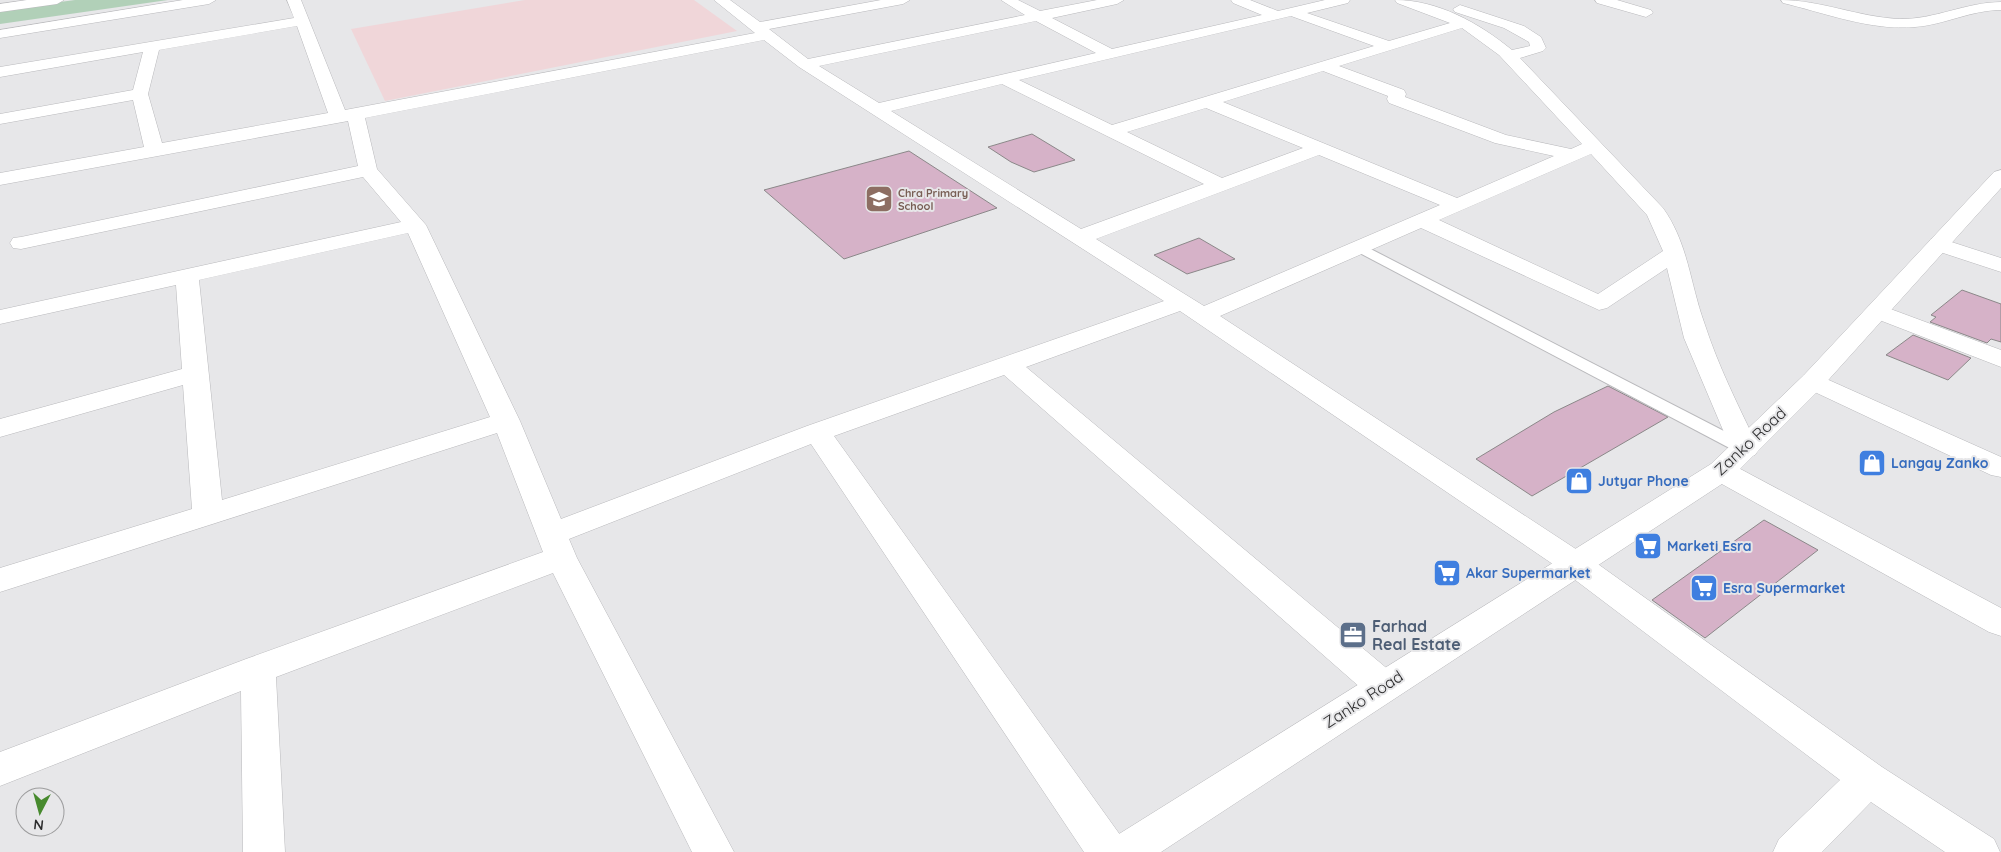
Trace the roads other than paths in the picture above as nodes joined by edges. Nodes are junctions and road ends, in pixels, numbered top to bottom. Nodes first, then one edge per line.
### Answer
1 (8, 0) edge
2 (57, 0) edge
3 (209, 0) edge
4 (721, 0) edge
5 (904, 0) edge
6 (1008, 0) edge
7 (1118, 0) edge
8 (1238, 0) edge
9 (1344, 0) edge
10 (1402, 0) edge
11 (1434, 0) edge
12 (1602, 0) edge
13 (1788, 0) edge
14 (0, 1) edge
15 (874, 2) edge
16 (2001, 6) edge
17 (0, 8) edge
18 (298, 11) edge
19 (1292, 12) junction
20 (1646, 13) dead end
21 (1038, 16) junction
22 (1276, 16) junction
23 (1464, 23) junction
24 (763, 31) junction
25 (0, 34) edge
26 (153, 45) junction
27 (1389, 46) junction
28 (1110, 54) junction
29 (1507, 55) junction
30 (805, 64) junction
31 (1323, 66) junction
32 (0, 72) edge
33 (1004, 79) junction
34 (140, 94) junction
35 (1207, 102) junction
36 (875, 109) junction
37 (347, 116) junction
38 (0, 119) edge
39 (1111, 131) junction
40 (1320, 148) junction
41 (154, 150) junction
42 (1582, 151) junction
43 (368, 170) junction
44 (2001, 176) edge
45 (0, 179) edge
46 (1221, 185) junction
47 (1457, 205) junction
48 (1421, 220) junction
49 (415, 225) junction
50 (1078, 238) junction
51 (21, 243) dead end
52 (1939, 244) junction
53 (1359, 247) junction
54 (1675, 253) junction
55 (2001, 265) edge
56 (187, 277) junction
57 (1191, 309) junction
58 (1877, 311) junction
59 (0, 317) edge
60 (2001, 359) edge
61 (1008, 365) junction
62 (195, 374) junction
63 (1812, 381) junction
64 (506, 421) junction
65 (0, 428) edge
66 (817, 432) junction
67 (1733, 460) junction
68 (2001, 468) edge
69 (208, 514) junction
70 (555, 546) junction
71 (1576, 565) junction
72 (0, 580) edge
73 (2001, 623) edge
74 (258, 669) junction
75 (1383, 686) junction
76 (0, 769) edge
77 (1868, 779) junction
78 (264, 852) edge
79 (713, 852) edge
80 (1108, 852) edge
81 (1126, 852) edge
82 (1794, 852) edge
83 (1979, 852) edge

1 - 14 street
2 - 17 street
3 - 25 street
4 - 24 street
5 - 15 street
6 - 21 street
7 - 21 street
8 - 22 street
9 - 19 street
10 - 23 street
11 - 29 street
12 - 20 street
13 - 16 street
15 - 24 street
18 - 26 street
18 - 37 street
19 - 22 street
19 - 27 street
21 - 28 street
21 - 30 street
22 - 28 street
23 - 27 street
23 - 29 street
24 - 30 street
24 - 37 street
26 - 32 street
26 - 34 street
27 - 31 street
28 - 33 street
29 - 42 street
30 - 36 street
31 - 35 street
31 - 42 street
33 - 36 street
33 - 39 street
34 - 38 street
34 - 41 street
35 - 39 street
35 - 40 street
36 - 50 street
37 - 41 street
37 - 43 street
39 - 46 street
40 - 46 street
40 - 47 street
41 - 45 street
42 - 47 street
42 - 54 street
43 - 49 street
43 - 51 street
44 - 52 street, Zanko Road
46 - 50 street
47 - 48 street
48 - 53 street
48 - 54 street
49 - 56 street
49 - 64 street
50 - 57 street
52 - 55 street
52 - 58 street, Zanko Road
53 - 57 street
53 - 67 lane
54 - 67 street
56 - 59 street
56 - 62 street
57 - 61 street
57 - 71 street
58 - 60 street
58 - 63 street, Zanko Road
61 - 66 street
61 - 75 street
62 - 65 street
62 - 69 street
63 - 67 street, Zanko Road
63 - 68 street
64 - 69 street
64 - 70 street
66 - 70 street
66 - 80 street
67 - 71 street, Zanko Road
67 - 73 street
69 - 72 street
70 - 74 street
70 - 79 street
71 - 75 street, Zanko Road
71 - 77 street
74 - 76 street
74 - 78 street
75 - 81 street, Zanko Road
77 - 82 street
77 - 83 street

